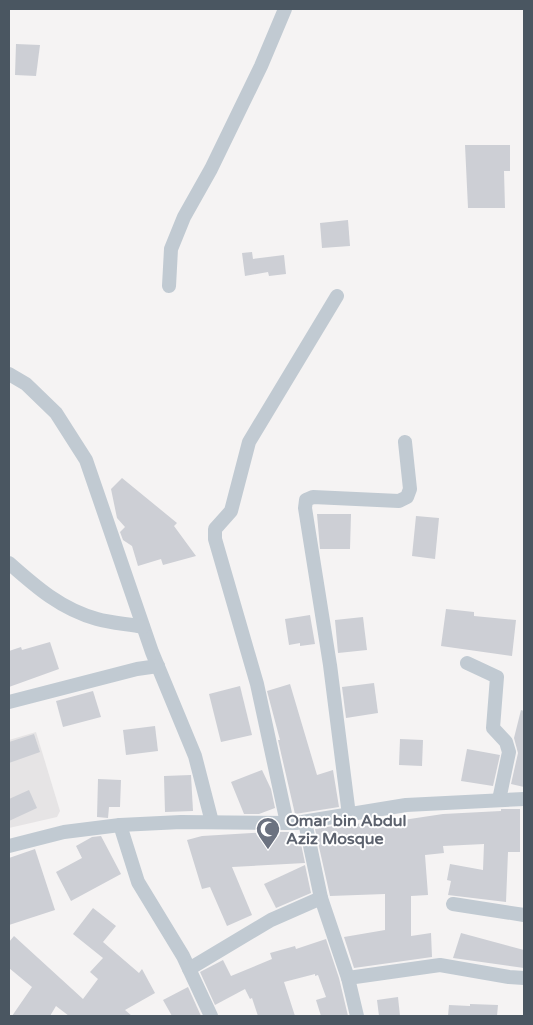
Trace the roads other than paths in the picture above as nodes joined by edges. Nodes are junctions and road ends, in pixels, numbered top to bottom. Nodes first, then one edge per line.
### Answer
1 (285, 9) edge
2 (169, 286) dead end
3 (337, 296) dead end
4 (9, 374) edge
5 (406, 442) dead end
6 (9, 563) edge
7 (143, 627) junction
8 (467, 663) dead end
9 (158, 666) junction
10 (9, 702) edge
11 (524, 798) edge
12 (499, 800) junction
13 (348, 815) junction
14 (212, 822) junction
15 (305, 822) junction
16 (287, 823) junction
17 (120, 825) junction
18 (9, 846) edge
19 (321, 898) junction
20 (453, 904) dead end
21 (524, 915) edge
22 (189, 969) junction
23 (348, 978) junction
24 (524, 978) edge
25 (211, 1016) edge
26 (357, 1016) edge

1 - 2 street
3 - 16 street
4 - 7 street
5 - 13 street
6 - 7 street
7 - 9 street
8 - 12 street
9 - 10 street
9 - 14 street
11 - 12 street
12 - 13 street
13 - 15 street
14 - 16 street
14 - 17 street
15 - 16 street
15 - 19 street
17 - 18 street
17 - 22 street
19 - 22 street
19 - 23 street
20 - 21 street
22 - 25 street
23 - 24 street
23 - 26 street

